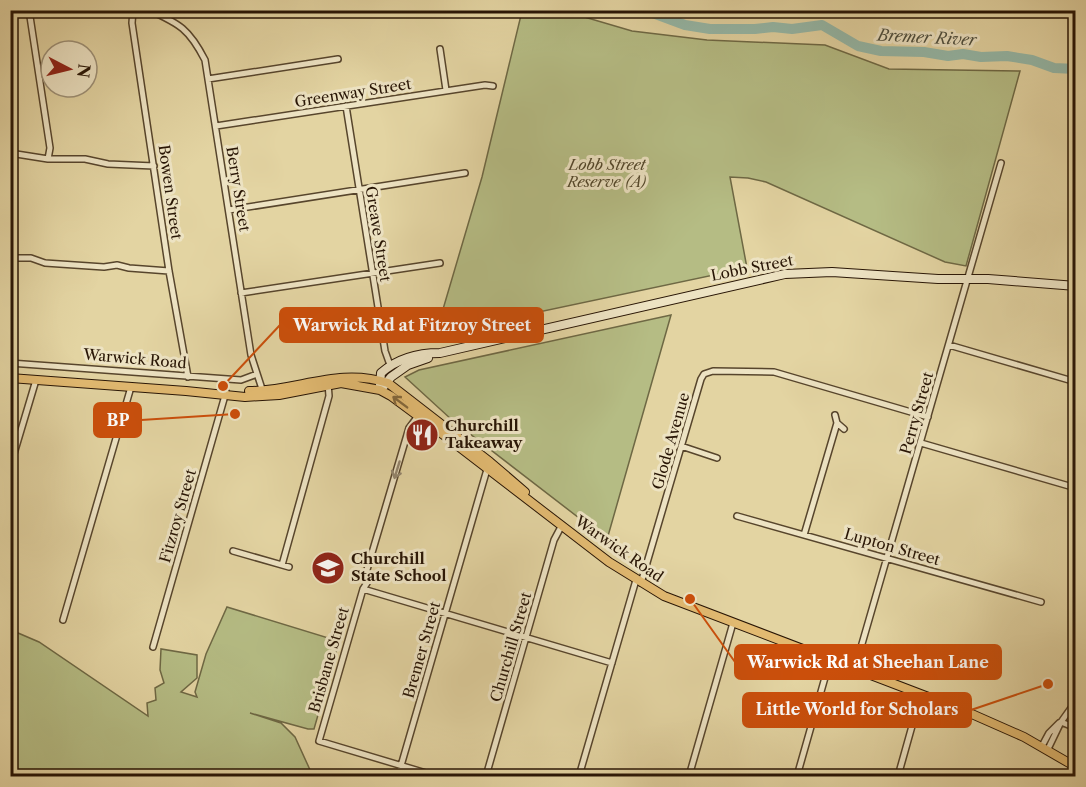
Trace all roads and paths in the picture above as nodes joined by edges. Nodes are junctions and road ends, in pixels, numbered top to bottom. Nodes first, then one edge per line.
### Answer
1 (29, 10) edge
2 (133, 10) edge
3 (149, 10) edge
4 (440, 49) dead end
5 (338, 59) dead end
6 (208, 79) junction
7 (493, 86) dead end
8 (446, 90) junction
9 (346, 106) junction
10 (216, 126) junction
11 (10, 153) edge
12 (48, 159) junction
13 (1001, 164) dead end
14 (154, 166) junction
15 (465, 173) dead end
16 (359, 189) junction
17 (229, 210) junction
18 (10, 258) edge
19 (440, 263) dead end
20 (169, 271) junction
21 (372, 274) junction
22 (968, 280) junction
23 (1076, 286) edge
24 (241, 293) junction
25 (949, 345) junction
26 (440, 353) junction
27 (10, 363) edge
28 (390, 365) junction
29 (257, 374) junction
30 (188, 377) junction
31 (10, 378) edge
32 (36, 380) junction
33 (328, 381) junction
34 (384, 382) junction
35 (1076, 382) edge
36 (130, 387) junction
37 (380, 390) junction
38 (225, 393) junction
39 (264, 394) junction
40 (835, 415) dead end
41 (418, 416) junction
42 (928, 417) junction
43 (837, 423) junction
44 (844, 429) dead end
45 (921, 443) junction
46 (681, 446) junction
47 (717, 458) dead end
48 (489, 465) junction
49 (10, 467) edge
50 (1076, 488) edge
51 (737, 516) dead end
52 (562, 525) junction
53 (804, 535) junction
54 (233, 551) dead end
55 (888, 559) junction
56 (638, 581) junction
57 (363, 589) junction
58 (1041, 602) dead end
59 (445, 613) junction
60 (63, 620) dead end
61 (733, 623) junction
62 (527, 638) junction
63 (153, 647) dead end
64 (832, 660) junction
65 (612, 663) junction
66 (855, 668) junction
67 (921, 694) junction
68 (1076, 701) edge
69 (1061, 722) junction
70 (1076, 728) edge
71 (1045, 748) junction
72 (401, 766) junction
73 (1076, 767) edge
74 (398, 777) edge
75 (436, 777) edge
76 (486, 777) edge
77 (579, 777) edge
78 (689, 777) edge
79 (797, 777) edge
80 (898, 777) edge

1 - 12 street
2 - 14 street, Bowen Street
3 - 6 street, Berry Street
4 - 8 street
5 - 6 street
6 - 10 street, Berry Street
7 - 8 street, Greenway Street
8 - 9 street, Greenway Street
9 - 10 street, Greenway Street
9 - 16 street, Greave Street
10 - 17 street, Berry Street
11 - 12 street
12 - 14 street
13 - 22 street, Perry Street
14 - 20 street, Bowen Street
15 - 16 street
16 - 17 street
16 - 21 street, Greave Street
17 - 24 street, Berry Street
18 - 20 street
19 - 21 street
20 - 30 street, Bowen Street
21 - 24 street
21 - 28 street, Greave Street
22 - 23 main road, Lobb Street
22 - 25 street, Perry Street
22 - 26 main road, Lobb Street
24 - 29 street, Berry Street
25 - 35 street
25 - 42 street, Perry Street
26 - 28 main road, Lobb Street
26 - 34 main road, Lobb Street
27 - 30 street, Warwick Road
28 - 34 main road, Lobb Street
29 - 30 street, Warwick Road
29 - 39 street, Berry Street
31 - 32 main road, Warwick Road
32 - 36 main road, Warwick Road
32 - 49 street
33 - 34 main road, Warwick Road
33 - 37 main road, Warwick Road
33 - 39 main road, Warwick Road
33 - 54 street
34 - 37 main road, Lobb Street
34 - 48 main road, Warwick Road
36 - 38 main road, Warwick Road
36 - 60 street
41 -> 37 main road, Warwick Road
38 - 39 main road, Warwick Road
38 - 63 street, Fitzroy Street
40 - 43 street
41 - 48 main road, Warwick Road
41 -> 57 street, Brisbane Street
42 - 45 street, Perry Street
42 - 46 street, Glode Avenue
43 - 44 street
43 - 53 street
45 - 50 street
45 - 55 street, Perry Street
46 - 47 street
46 - 56 street, Glode Avenue
48 - 52 main road, Warwick Road
48 - 59 street, Bremer Street
51 - 53 street, Lupton Street
52 - 56 main road, Warwick Road
52 - 62 street, Churchill Street
53 - 55 street, Lupton Street
55 - 58 street, Lupton Street
55 - 66 street, Perry Street
56 - 61 main road, Warwick Road
56 - 65 street, Glode Avenue
57 - 59 street
57 - 72 street, Brisbane Street
59 - 62 street
59 - 72 street, Bremer Street
61 - 64 main road, Warwick Road
61 - 78 street
62 - 65 street
62 - 76 street, Churchill Street
64 - 66 main road, Warwick Road
64 - 79 street
65 - 77 street, Glode Avenue
66 - 67 main road, Warwick Road
67 - 71 main road, Warwick Road
67 - 80 street
68 - 69 street
69 - 70 street
69 - 71 street
71 - 73 main road, Warwick Road
72 - 74 street, Bremer Street
72 - 75 street

